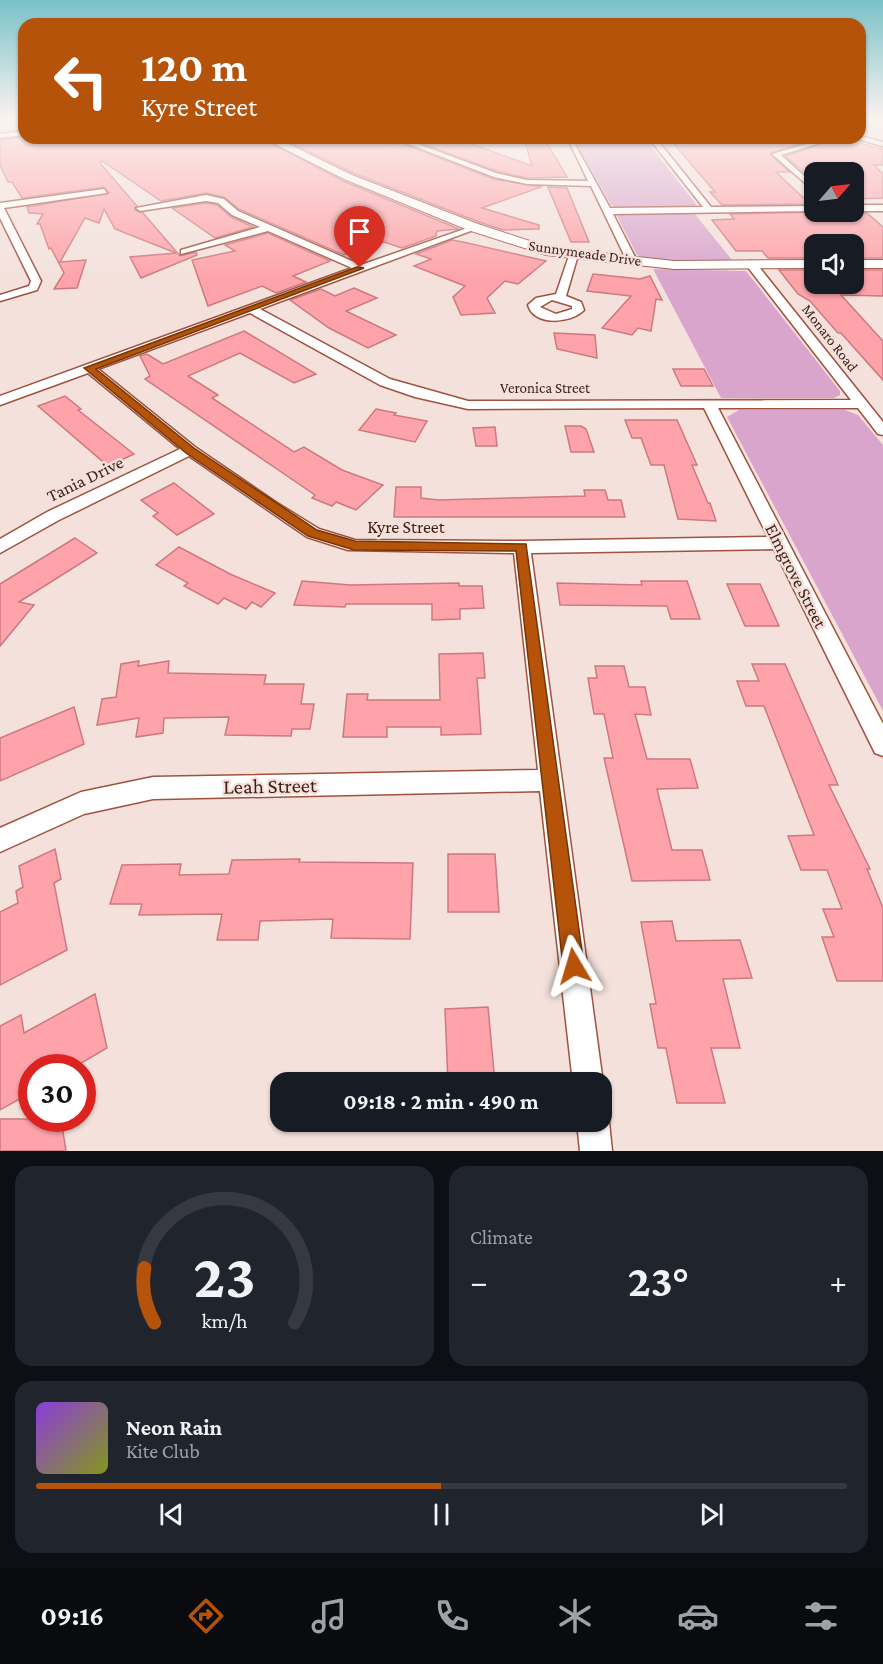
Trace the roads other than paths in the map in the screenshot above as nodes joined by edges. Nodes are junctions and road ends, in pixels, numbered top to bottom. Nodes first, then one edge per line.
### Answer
1 (339, 173) edge
2 (488, 173) edge
3 (587, 173) edge
4 (679, 173) edge
5 (593, 184) junction
6 (104, 191) dead end
7 (0, 208) edge
8 (141, 208) dead end
9 (864, 208) edge
10 (883, 208) edge
11 (804, 209) edge
12 (709, 210) junction
13 (607, 211) junction
14 (268, 228) junction
15 (473, 228) junction
16 (184, 252) dead end
17 (573, 255) junction
18 (632, 261) junction
19 (752, 264) junction
20 (804, 264) edge
21 (864, 264) edge
22 (883, 264) edge
23 (360, 268) junction
24 (0, 298) edge
25 (560, 298) dead end
26 (251, 309) junction
27 (89, 368) junction
28 (0, 401) edge
29 (862, 404) junction
30 (709, 405) junction
31 (883, 431) edge
32 (190, 450) junction
33 (779, 543) junction
34 (0, 547) edge
35 (522, 547) junction
36 (883, 746) edge
37 (550, 780) junction
38 (0, 840) edge
39 (587, 1072) edge
40 (594, 1132) edge
41 (596, 1151) edge

1 - 15 street, Sunnymeade Drive
2 - 5 street
3 - 5 street
4 - 12 street
5 - 13 street
6 - 7 street
7 - 24 street
8 - 14 street
9 - 10 street
11 - 12 street
12 - 13 street
13 - 18 street
14 - 16 street
14 - 23 street
15 - 17 street, Sunnymeade Drive
15 - 23 street
17 - 18 street, Sunnymeade Drive
17 - 25 street
18 - 19 street, Sunnymeade Drive
19 - 20 street, Sunnymeade Drive
19 - 29 street, Monaro Road
21 - 22 street
23 - 26 street
26 - 27 street
26 - 30 street, Veronica Street
27 - 28 street
27 - 32 street, Kyre Street
29 - 30 street, Veronica Street
29 - 31 street, Monaro Road
30 - 33 street, Elmgrove Street
32 - 34 street, Tania Drive
32 - 35 street, Kyre Street
33 - 35 street, Kyre Street
33 - 36 street, Elmgrove Street
35 - 37 street
37 - 38 street, Leah Street
37 - 39 street
40 - 41 street

